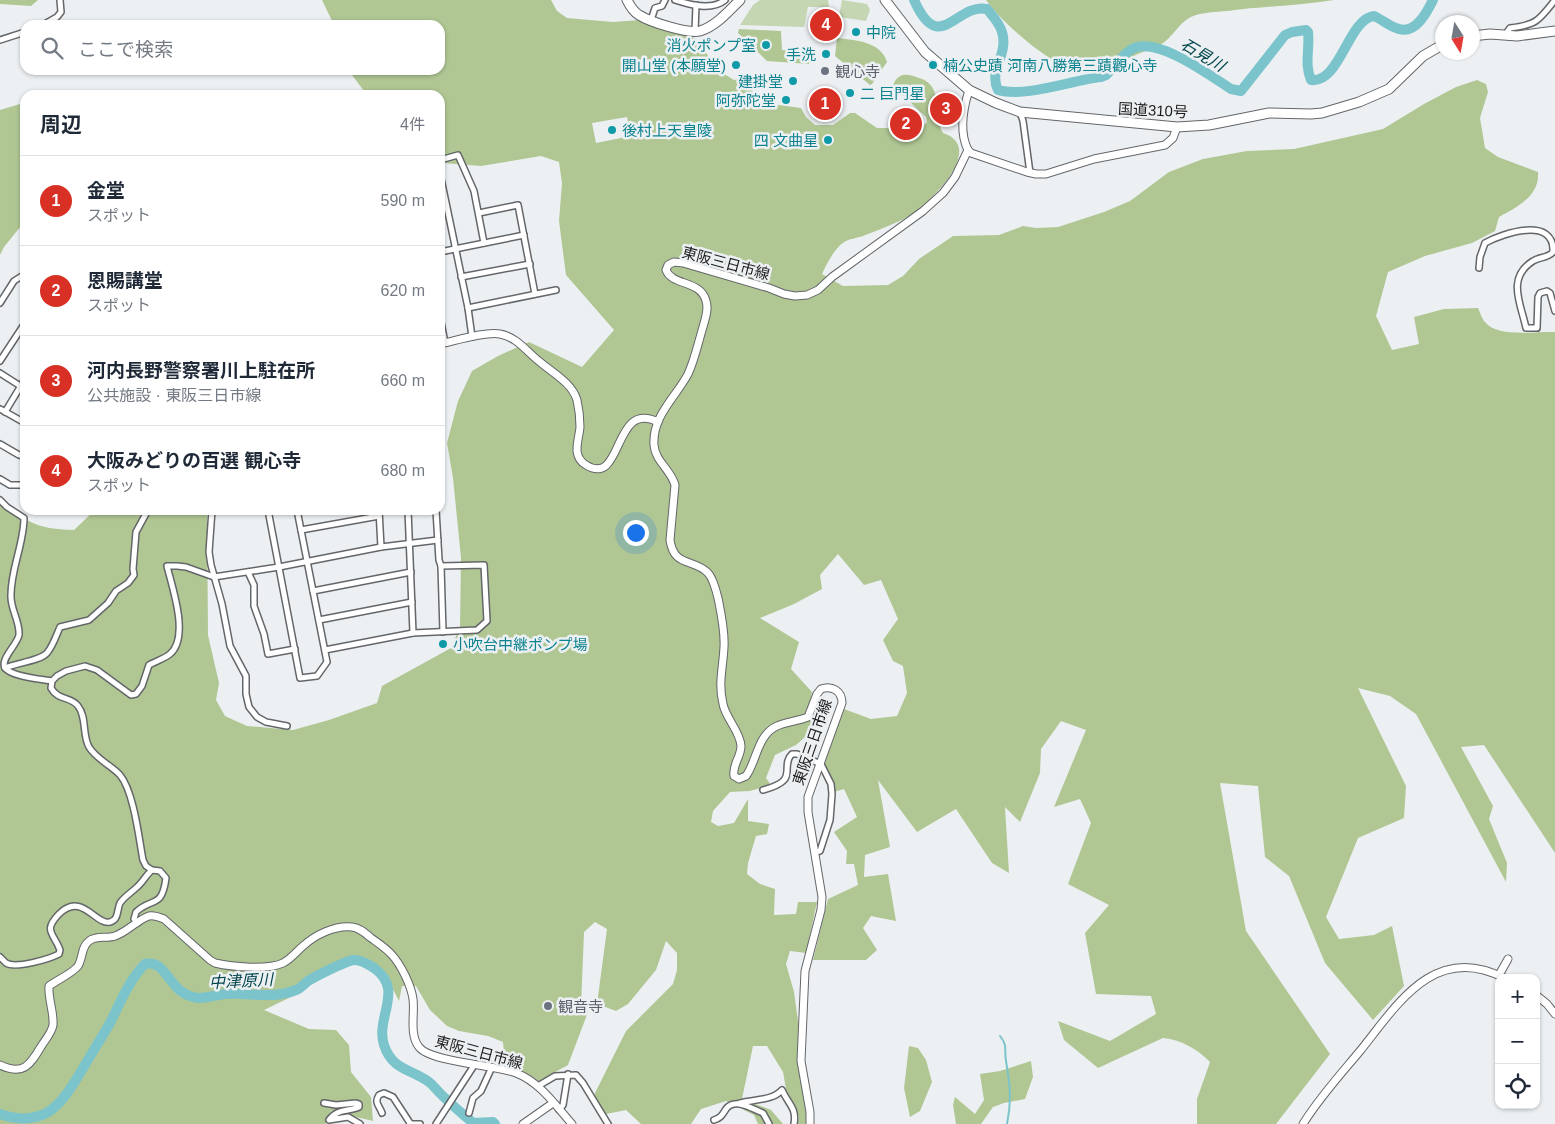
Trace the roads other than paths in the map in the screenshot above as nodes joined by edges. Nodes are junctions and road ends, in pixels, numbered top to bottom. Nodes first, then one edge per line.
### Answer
1 (60, 0) edge
2 (627, 0) edge
3 (665, 0) edge
4 (675, 0) edge
5 (725, 0) edge
6 (740, 0) edge
7 (886, 0) edge
8 (1555, 0) edge
9 (696, 5) junction
10 (52, 20) edge
11 (651, 20) junction
12 (1555, 31) edge
13 (695, 32) junction
14 (20, 34) edge
15 (1505, 35) junction
16 (1480, 36) edge
17 (0, 40) edge
18 (1435, 49) edge
19 (969, 90) junction
20 (1020, 112) junction
21 (1177, 127) junction
22 (968, 150) junction
23 (445, 159) edge
24 (1030, 173) junction
25 (445, 199) edge
26 (479, 213) junction
27 (524, 235) junction
28 (484, 243) junction
29 (455, 249) junction
30 (445, 251) edge
31 (530, 264) junction
32 (1479, 268) dead end
33 (461, 277) junction
34 (20, 278) edge
35 (556, 290) dead end
36 (535, 294) junction
37 (0, 302) edge
38 (468, 308) junction
39 (1555, 312) edge
40 (20, 331) edge
41 (472, 337) junction
42 (445, 343) edge
43 (0, 361) edge
44 (0, 374) edge
45 (20, 386) edge
46 (20, 391) edge
47 (2, 411) edge
48 (20, 420) edge
49 (658, 422) junction
50 (0, 444) edge
51 (20, 455) edge
52 (0, 479) edge
53 (20, 485) edge
54 (0, 500) edge
55 (145, 515) edge
56 (212, 515) edge
57 (269, 515) edge
58 (298, 515) edge
59 (370, 515) edge
60 (379, 515) edge
61 (408, 515) edge
62 (436, 515) edge
63 (301, 530) junction
64 (438, 540) junction
65 (409, 542) junction
66 (381, 547) junction
67 (307, 562) junction
68 (441, 566) junction
69 (279, 567) junction
70 (248, 572) junction
71 (410, 572) junction
72 (214, 576) junction
73 (313, 591) junction
74 (412, 602) junction
75 (318, 620) junction
76 (443, 632) junction
77 (413, 633) junction
78 (295, 649) junction
79 (325, 650) junction
80 (5, 668) junction
81 (52, 681) junction
82 (287, 726) dead end
83 (821, 764) junction
84 (764, 790) dead end
85 (815, 852) junction
86 (152, 870) junction
87 (138, 923) junction
88 (0, 957) edge
89 (1508, 959) dead end
90 (1495, 974) edge
91 (1503, 974) edge
92 (1540, 998) edge
93 (1555, 1014) edge
94 (475, 1064) junction
95 (0, 1065) edge
96 (492, 1067) junction
97 (568, 1074) junction
98 (484, 1086) junction
99 (538, 1086) junction
100 (484, 1096) dead end
101 (324, 1103) dead end
102 (554, 1103) junction
103 (740, 1104) junction
104 (559, 1110) junction
105 (382, 1113) dead end
106 (468, 1114) dead end
107 (714, 1120) dead end
108 (360, 1124) edge
109 (410, 1124) edge
110 (420, 1124) edge
111 (436, 1124) edge
112 (523, 1124) edge
113 (572, 1124) edge
114 (608, 1124) edge
115 (769, 1124) edge
116 (794, 1124) edge
117 (810, 1124) edge
118 (1303, 1124) edge

1 - 10 street
2 - 11 highway
3 - 11 street
4 - 9 street
5 - 9 street
6 - 13 highway
7 - 19 highway, 国道310号
8 - 15 street
9 - 13 street
11 - 13 highway
12 - 15 highway
14 - 17 street
15 - 16 highway
18 - 21 highway, 国道310号
19 - 20 highway, 国道310号
19 - 22 main road
20 - 21 highway, 国道310号
20 - 24 street
21 - 24 main road
22 - 24 main road
22 - 49 main road, 東阪三日市線
23 - 26 street
25 - 29 street
26 - 27 street
26 - 28 street
27 - 28 street
27 - 31 street
28 - 29 street
29 - 30 street
29 - 33 street
31 - 33 street
31 - 36 street
32 - 39 street
33 - 38 street
34 - 37 street
35 - 36 street
36 - 38 street
38 - 41 street
40 - 43 street
41 - 42 main road
41 - 49 main road
44 - 45 street
46 - 47 street
47 - 48 street
49 - 83 main road, 東阪三日市線
50 - 51 street
52 - 53 street
54 - 80 street
55 - 80 street
56 - 72 street
57 - 69 street
58 - 63 street
59 - 63 street
60 - 66 street
61 - 65 street
62 - 64 street
63 - 67 street
64 - 65 street
64 - 68 street
65 - 66 street
65 - 71 street
66 - 67 street
67 - 69 street
67 - 73 street
68 - 76 street
68 - 76 street
69 - 70 street
69 - 78 street
70 - 72 street
70 - 78 street
71 - 73 street
71 - 74 street
72 - 81 street
72 - 82 street
73 - 75 street
74 - 75 street
74 - 77 street
75 - 79 street
76 - 77 street
77 - 79 street
78 - 79 street
80 - 81 street
81 - 86 street
83 - 84 street
83 - 85 main road, 東阪三日市線
83 - 85 street
85 - 117 main road, 東阪三日市線
86 - 87 street
86 - 88 street
87 - 94 main road, 東阪三日市線
87 - 95 main road, 東阪三日市線
89 - 91 main road
90 - 118 main road
92 - 93 main road
94 - 96 main road, 東阪三日市線
94 - 111 street
96 - 98 street
96 - 99 main road, 東阪三日市線
97 - 99 street
97 - 104 street
97 - 114 street
98 - 100 street
98 - 106 street
99 - 102 main road, 東阪三日市線
101 - 108 street
102 - 104 main road, 東阪三日市線
102 - 112 main road
103 - 107 street
103 - 115 street
103 - 116 street
104 - 113 main road, 東阪三日市線
105 - 109 street
109 - 110 street

